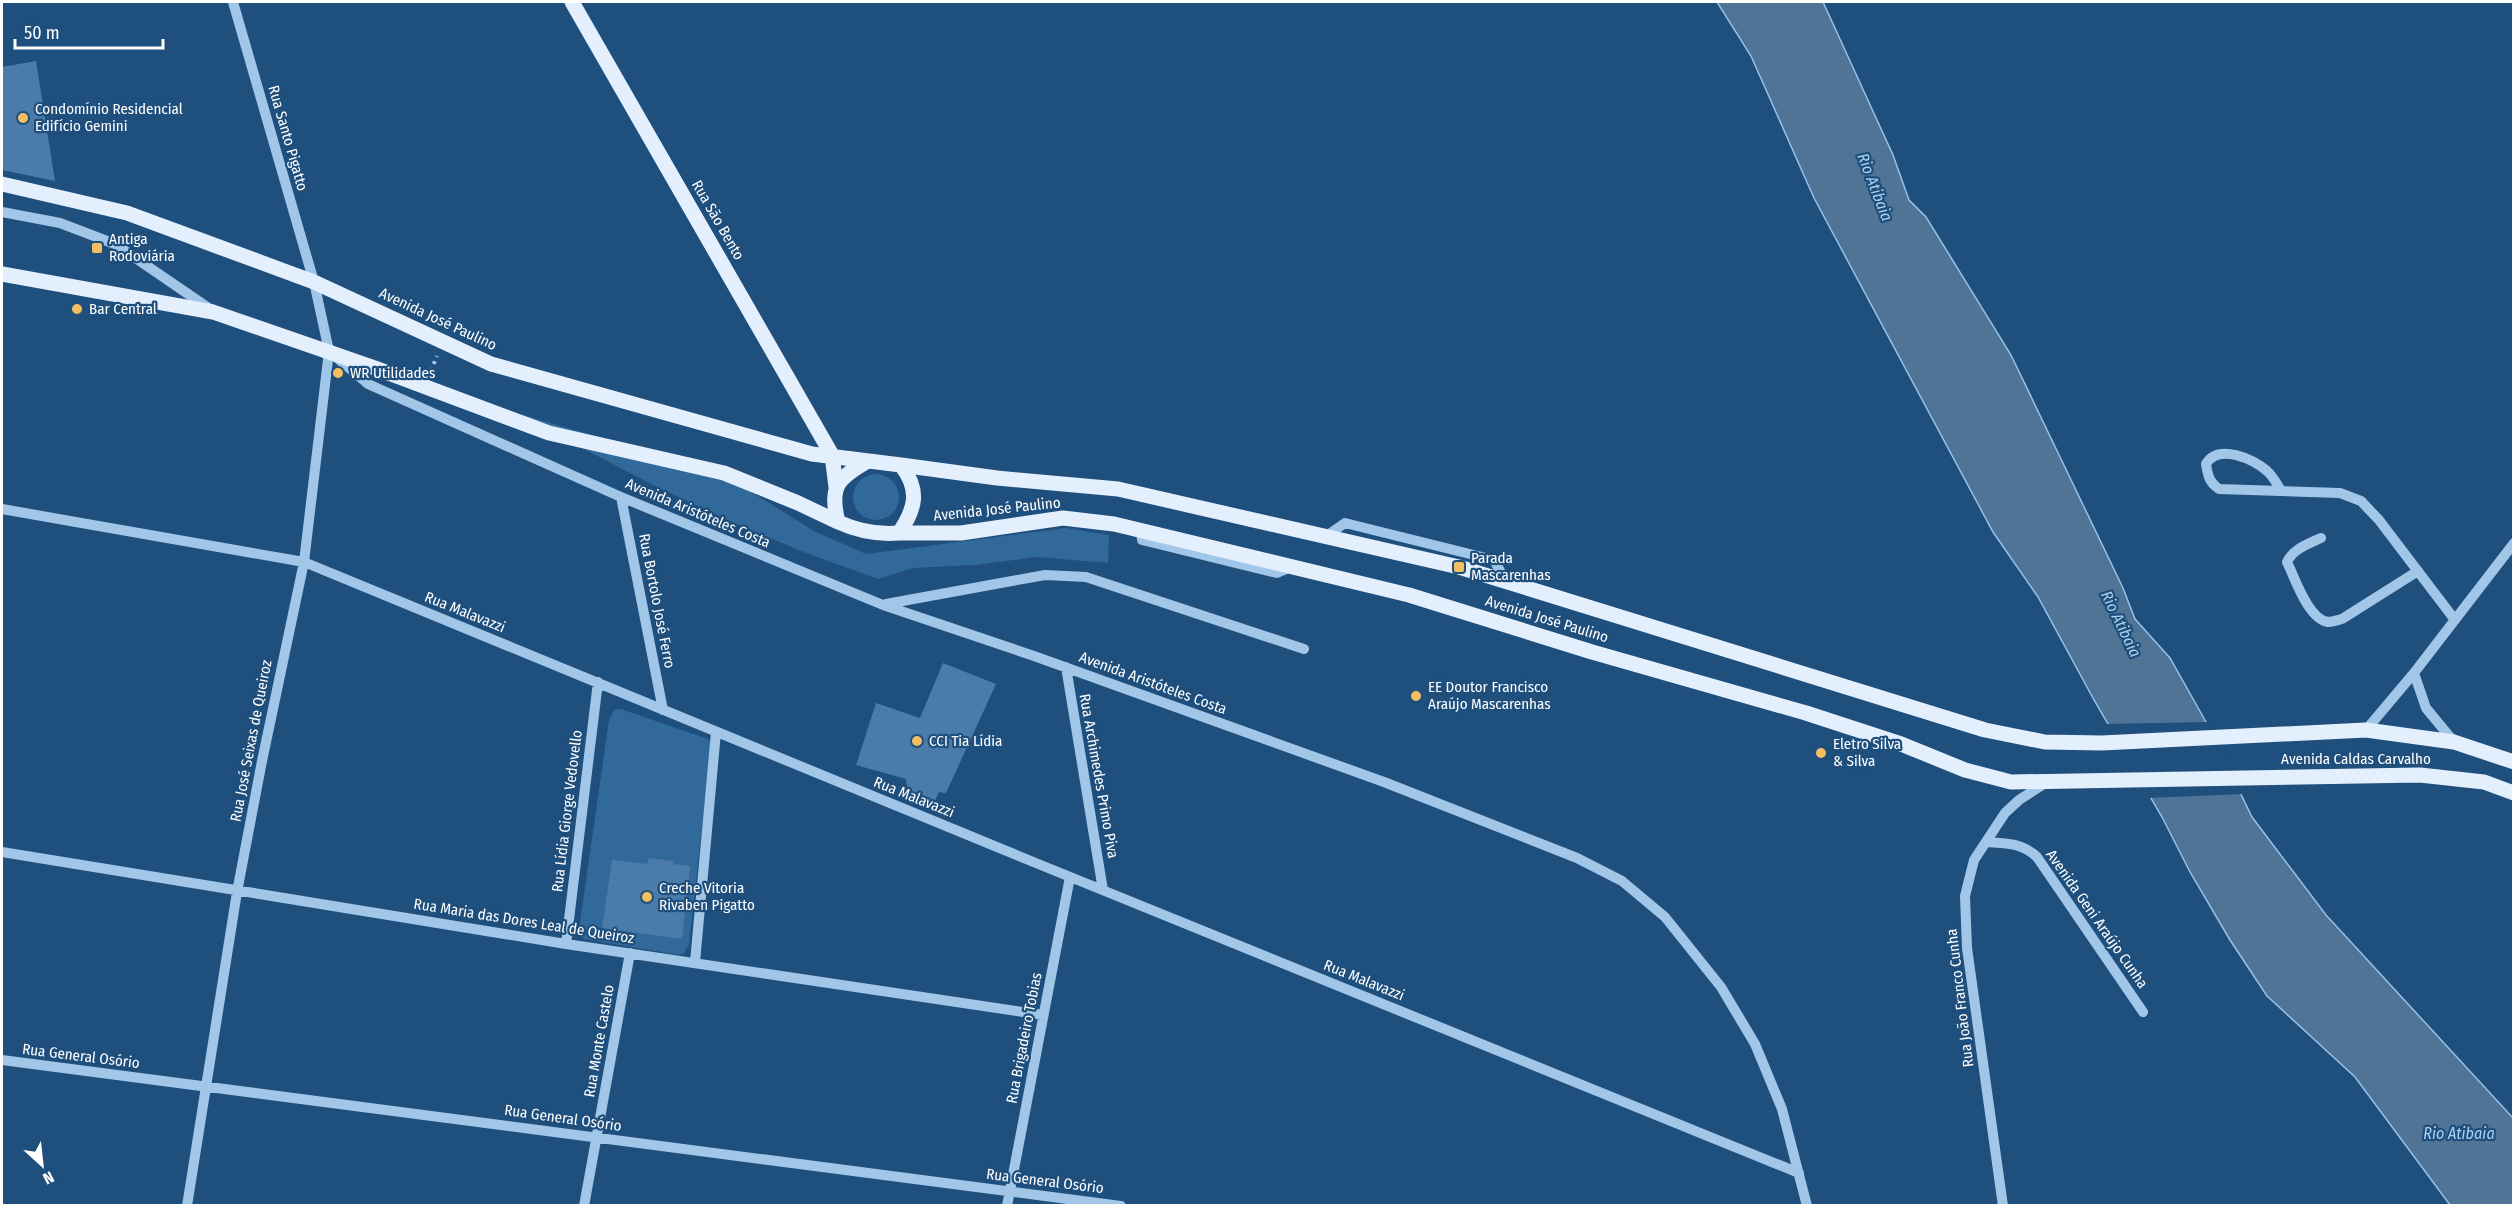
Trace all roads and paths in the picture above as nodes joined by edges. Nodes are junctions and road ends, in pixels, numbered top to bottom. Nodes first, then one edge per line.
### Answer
1 (233, 2) edge
2 (572, 2) edge
3 (2, 184) edge
4 (2, 212) edge
5 (2, 274) edge
6 (314, 282) junction
7 (213, 312) junction
8 (329, 351) junction
9 (832, 455) junction
10 (867, 461) junction
11 (901, 465) junction
12 (836, 487) junction
13 (2281, 491) junction
14 (621, 497) junction
15 (2, 509) edge
16 (838, 522) junction
17 (899, 533) junction
18 (2321, 538) dead end
19 (2514, 543) edge
20 (303, 562) junction
21 (2418, 571) junction
22 (883, 605) junction
23 (2455, 620) junction
24 (1304, 649) dead end
25 (1066, 668) junction
26 (2414, 673) junction
27 (598, 682) junction
28 (663, 710) junction
29 (2366, 730) junction
30 (716, 732) junction
31 (2268, 734) joint
32 (2454, 742) junction
33 (2514, 762) edge
34 (2047, 782) junction
35 (2106, 782) joint
36 (2514, 793) edge
37 (1986, 842) junction
38 (2, 852) edge
39 (1070, 877) junction
40 (1103, 890) junction
41 (237, 891) junction
42 (566, 944) junction
43 (630, 953) junction
44 (695, 962) junction
45 (2143, 1012) dead end
46 (1043, 1015) junction
47 (2, 1060) edge
48 (205, 1087) junction
49 (596, 1138) junction
50 (1799, 1173) junction
51 (1010, 1192) junction
52 (187, 1206) edge
53 (584, 1206) edge
54 (1007, 1206) edge
55 (1120, 1206) edge
56 (1807, 1206) edge
57 (2002, 1206) edge

1 - 6 street, Rua Santo Pigatto
2 - 9 main road, Rua São Bento
3 - 6 main road, Avenida José Paulino
4 - 7 street
5 - 7 main road
6 - 8 street, Rua José Seixas de Queiroz
6 - 9 main road, Avenida José Paulino
7 - 8 main road
8 - 14 street, Avenida Aristóteles Costa
8 - 16 main road
8 - 20 street, Rua José Seixas de Queiroz
9 - 10 main road, Avenida José Paulino
9 - 12 main road
10 - 11 main road
10 - 12 main road
11 - 17 main road
11 - 31 main road, Avenida José Paulino
12 - 16 main road
13 - 13 street
13 - 21 street
14 - 22 street, Avenida Aristóteles Costa
14 - 28 street, Rua Bortolo José Ferro
15 - 20 street, Rua Malavazzi
16 - 17 main road
17 - 34 main road, Avenida José Paulino
18 - 21 street
19 - 23 street
20 - 27 street, Rua Malavazzi
20 - 41 street, Rua José Seixas de Queiroz
21 - 23 street
22 - 24 street
22 - 25 street, Avenida Aristóteles Costa
23 - 26 street
25 - 40 street, Rua Archimedes Primo Piva
25 - 50 street, Avenida Aristóteles Costa
26 - 29 street
26 - 32 street
27 - 28 street, Rua Malavazzi
27 - 42 street, Rua Lídia Giorge Vedovello
28 - 30 street, Rua Malavazzi
29 - 31 main road, Avenida Caldas Carvalho
29 - 32 main road, Avenida Caldas Carvalho
30 - 39 street, Rua Malavazzi
30 - 44 street
32 - 33 main road, Avenida Caldas Carvalho
34 - 35 main road, Avenida José Paulino
34 - 37 street, Rua João Franco Cunha
35 - 36 main road, Avenida Caldas Carvalho
37 - 45 street, Avenida Geni Araújo Cunha
37 - 57 street, Rua João Franco Cunha
38 - 41 street, Rua Maria das Dores Leal de Queiroz
39 - 40 street, Rua Malavazzi
39 - 46 street, Rua Brigadeiro Tobias
40 - 50 street, Rua Malavazzi
41 - 42 street, Rua Maria das Dores Leal de Queiroz
41 - 48 street, Rua José Seixas de Queiroz
42 - 43 street, Rua Maria das Dores Leal de Queiroz
43 - 44 street, Rua Maria das Dores Leal de Queiroz
43 - 49 street, Rua Monte Castelo
44 - 46 street, Rua Maria das Dores Leal de Queiroz
46 - 51 street, Rua Brigadeiro Tobias
47 - 48 street, Rua General Osório
48 - 49 street, Rua General Osório
48 - 52 street, Rua José Seixas de Queiroz
49 - 51 street, Rua General Osório
49 - 53 street, Rua Monte Castelo
50 - 56 street, Avenida Aristóteles Costa
51 - 54 street, Rua Brigadeiro Tobias
51 - 55 street, Rua General Osório

